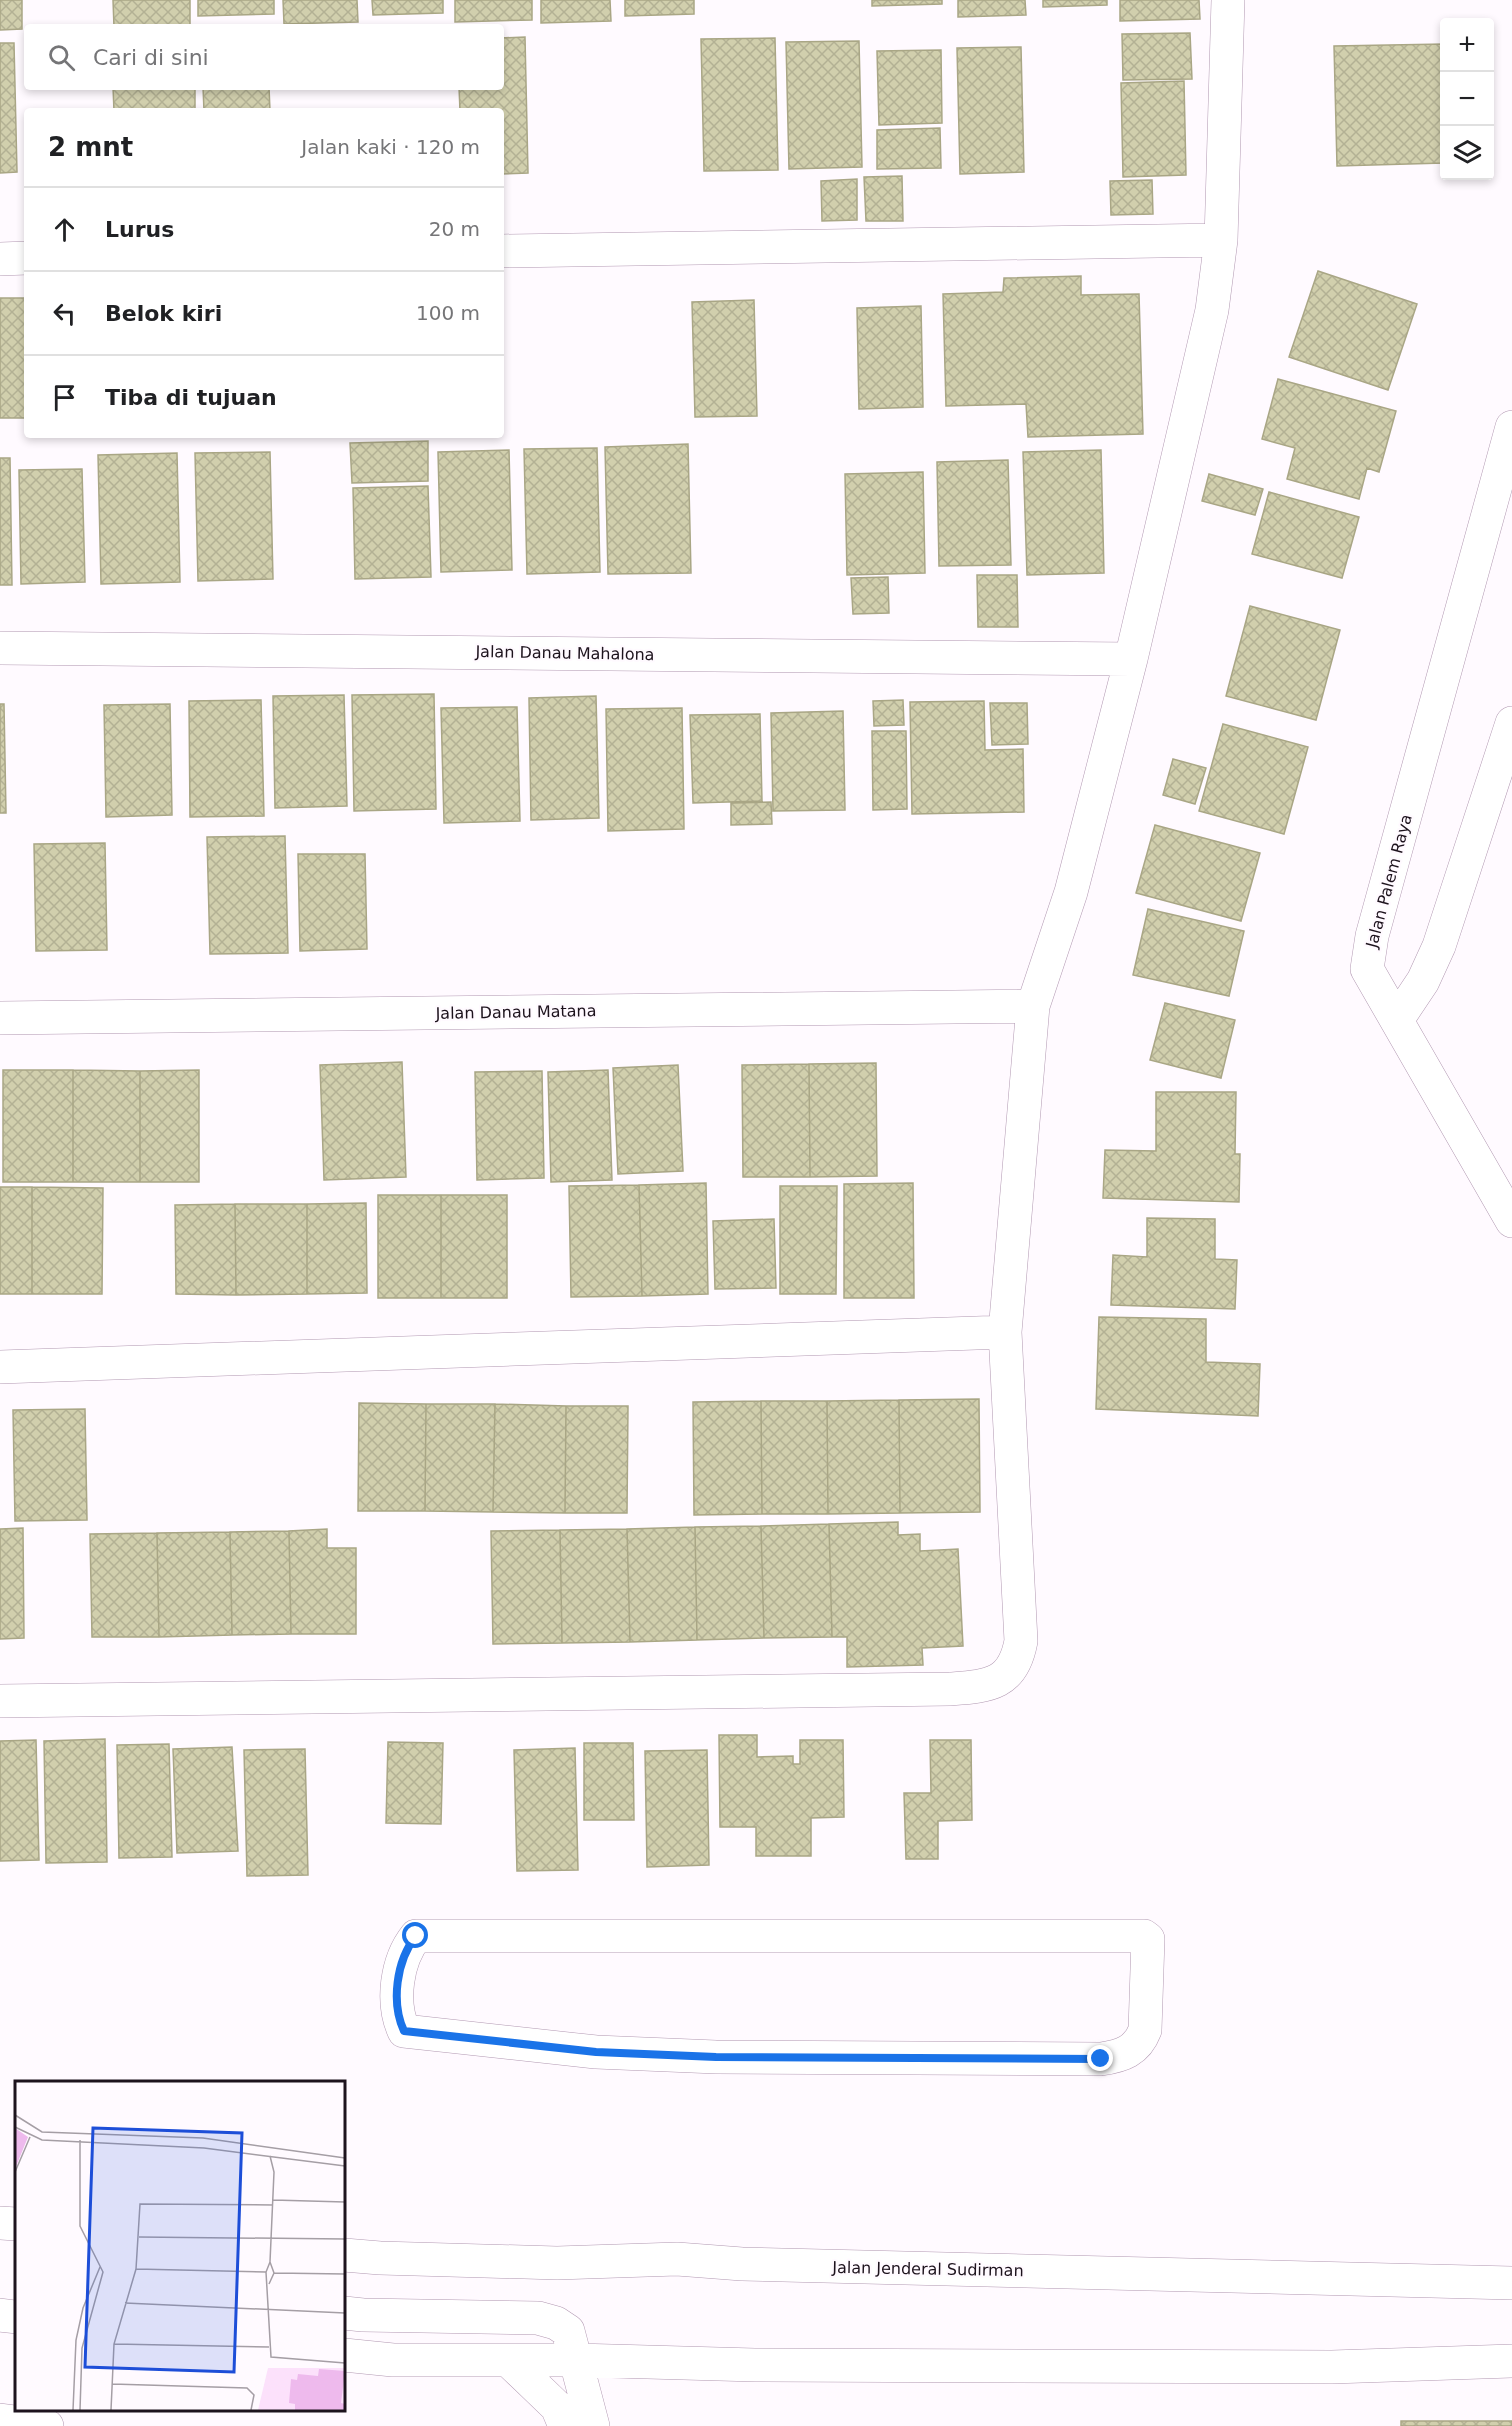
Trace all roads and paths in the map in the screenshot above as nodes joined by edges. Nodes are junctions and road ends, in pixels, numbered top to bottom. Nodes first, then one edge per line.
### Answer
1 (1228, 0) edge
2 (1221, 240) junction
3 (504, 251) edge
4 (0, 258) edge
5 (24, 258) edge
6 (1512, 427) edge
7 (0, 648) edge
8 (1131, 659) junction
9 (1512, 723) edge
10 (1033, 1006) junction
11 (0, 1018) edge
12 (1397, 1020) junction
13 (1512, 1221) edge
14 (1005, 1332) junction
15 (0, 1367) edge
16 (0, 1701) edge
17 (1148, 1939) joint
18 (0, 2223) edge
19 (15, 2224) edge
20 (345, 2255) edge
21 (1512, 2283) edge
22 (345, 2313) edge
23 (0, 2315) edge
24 (15, 2317) edge
25 (345, 2355) edge
26 (508, 2360) junction
27 (576, 2360) junction
28 (1512, 2361) edge
29 (0, 2420) edge
30 (47, 2426) edge
31 (565, 2426) edge
32 (593, 2426) edge

1 - 2 street
2 - 3 street
2 - 8 street
4 - 5 street
6 - 12 street, Jalan Palem Raya
7 - 8 street, Jalan Danau Mahalona
8 - 10 street
9 - 12 street
10 - 11 street, Jalan Danau Matana
10 - 14 street
12 - 13 street, Jalan Palem Raya
14 - 15 street
14 - 16 street
17 - 17 street
18 - 19 street
20 - 21 street, Jalan Jenderal Sudirman
22 - 27 street
23 - 24 street
25 - 26 street
26 - 27 street
26 - 31 street
27 - 28 street
27 - 32 street
29 - 30 street

